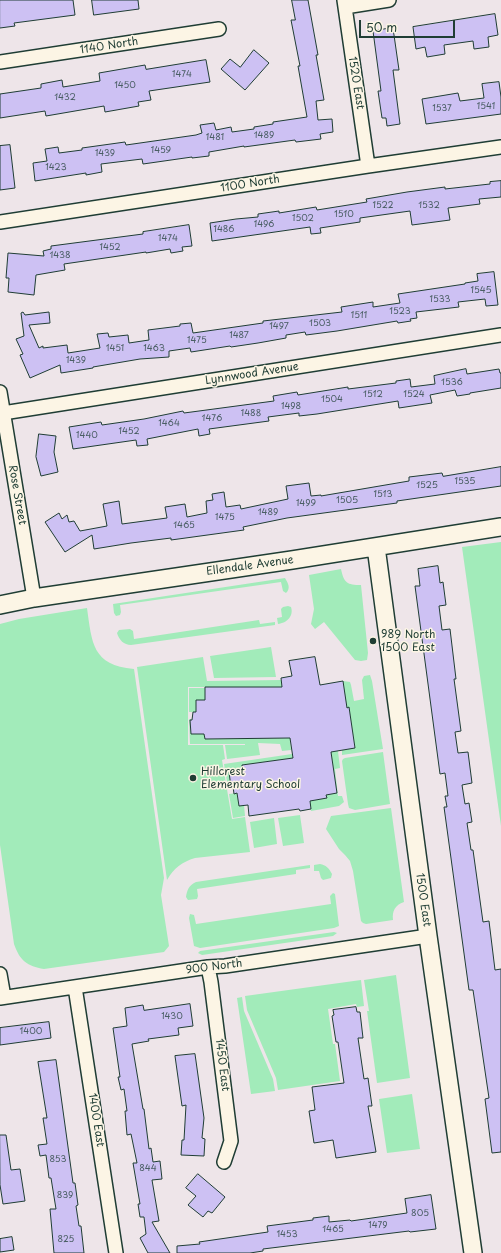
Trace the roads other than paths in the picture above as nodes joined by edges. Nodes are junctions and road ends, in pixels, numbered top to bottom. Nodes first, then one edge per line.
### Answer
1 (389, 0) edge
2 (344, 3) edge
3 (218, 29) dead end
4 (0, 62) edge
5 (501, 147) edge
6 (368, 166) junction
7 (0, 222) edge
8 (501, 334) edge
9 (0, 392) edge
10 (3, 412) junction
11 (501, 527) edge
12 (376, 547) junction
13 (34, 598) junction
14 (0, 605) edge
15 (428, 936) junction
16 (208, 967) junction
17 (0, 974) edge
18 (75, 987) junction
19 (2, 997) edge
20 (224, 1162) dead end
21 (469, 1252) edge
22 (116, 1253) edge

1 - 2 street
2 - 6 street, 1520 East
3 - 4 street, 1140 North
5 - 6 street, 1100 North
6 - 7 street, 1100 North
8 - 10 street, Lynnwood Avenue
9 - 10 street, Rose Street
10 - 13 street, Rose Street
11 - 12 street, Ellendale Avenue
12 - 13 street, Ellendale Avenue
12 - 15 street, 1500 East
13 - 14 street, Ellendale Avenue
15 - 16 street, 900 North
15 - 21 street, 1500 East
16 - 18 street, 900 North
16 - 20 street, 1450 East
17 - 19 street
18 - 19 street, 900 North
18 - 22 street, 1400 East

